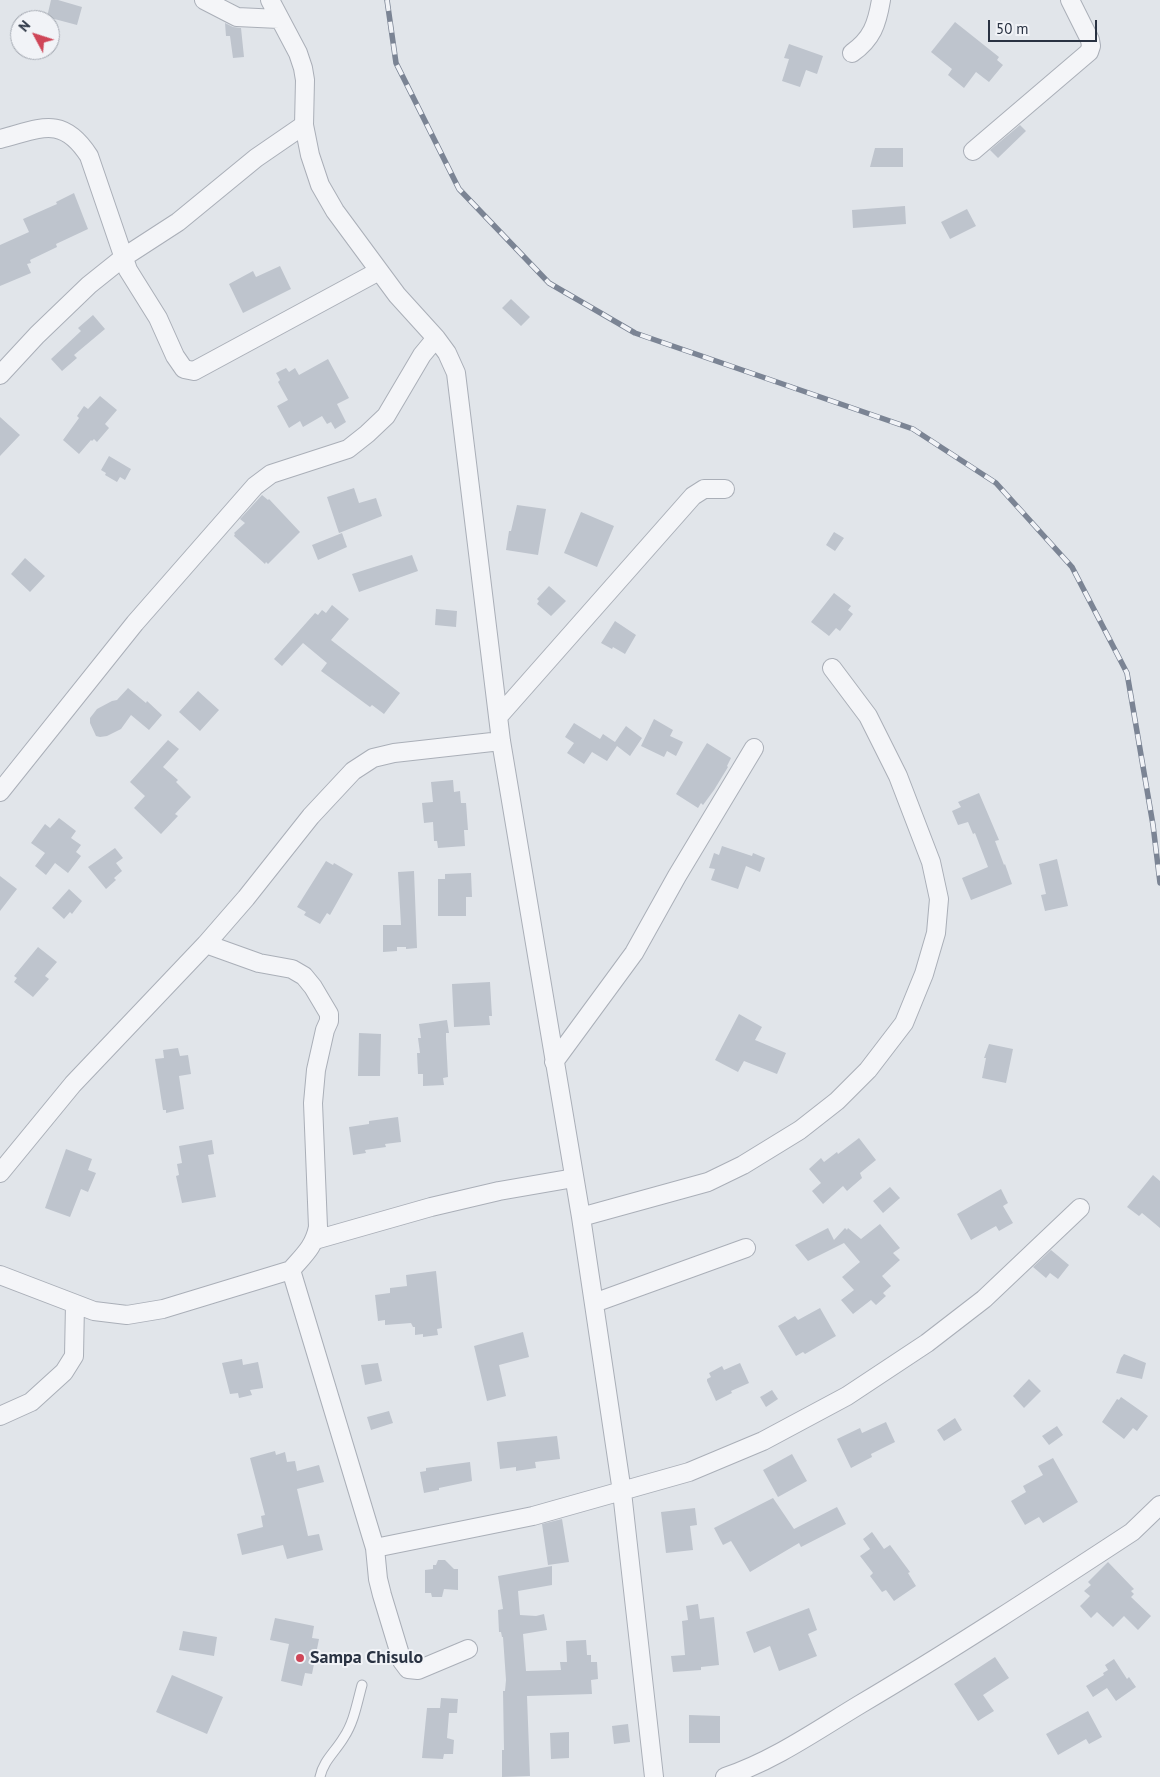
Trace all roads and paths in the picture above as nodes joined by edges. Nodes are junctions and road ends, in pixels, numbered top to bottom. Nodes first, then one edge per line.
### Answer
1 (204, 0) edge
2 (270, 0) edge
3 (881, 0) edge
4 (1070, 0) edge
5 (279, 19) junction
6 (852, 53) dead end
7 (304, 124) junction
8 (0, 139) edge
9 (973, 151) dead end
10 (124, 257) junction
11 (379, 270) junction
12 (436, 338) junction
13 (0, 375) edge
14 (725, 489) dead end
15 (832, 668) dead end
16 (498, 717) junction
17 (501, 741) junction
18 (754, 748) dead end
19 (0, 792) edge
20 (206, 944) junction
21 (554, 1062) junction
22 (0, 1173) edge
23 (574, 1178) junction
24 (1080, 1208) dead end
25 (581, 1217) junction
26 (315, 1240) junction
27 (746, 1248) dead end
28 (291, 1270) junction
29 (0, 1276) edge
30 (594, 1303) junction
31 (75, 1304) junction
32 (0, 1416) edge
33 (622, 1492) junction
34 (1160, 1505) edge
35 (375, 1548) junction
36 (468, 1649) dead end
37 (362, 1685) dead end
38 (320, 1777) edge
39 (654, 1777) edge
40 (725, 1777) edge

1 - 5 street
2 - 5 street
3 - 6 street
4 - 9 street
5 - 7 street
7 - 10 street
7 - 11 street
8 - 10 street
10 - 11 street
10 - 13 street
11 - 12 street
12 - 16 street
12 - 19 street
14 - 16 street
15 - 25 street
16 - 17 street
17 - 20 street
17 - 21 street
18 - 21 street
20 - 22 street
20 - 26 street
21 - 23 street
23 - 25 street
23 - 26 street
24 - 33 street
25 - 30 street
26 - 28 street
27 - 30 street
28 - 31 street
28 - 35 street
29 - 31 street
30 - 33 street
31 - 32 street
33 - 35 street
33 - 39 street
34 - 40 street
35 - 36 street
37 - 38 lane

